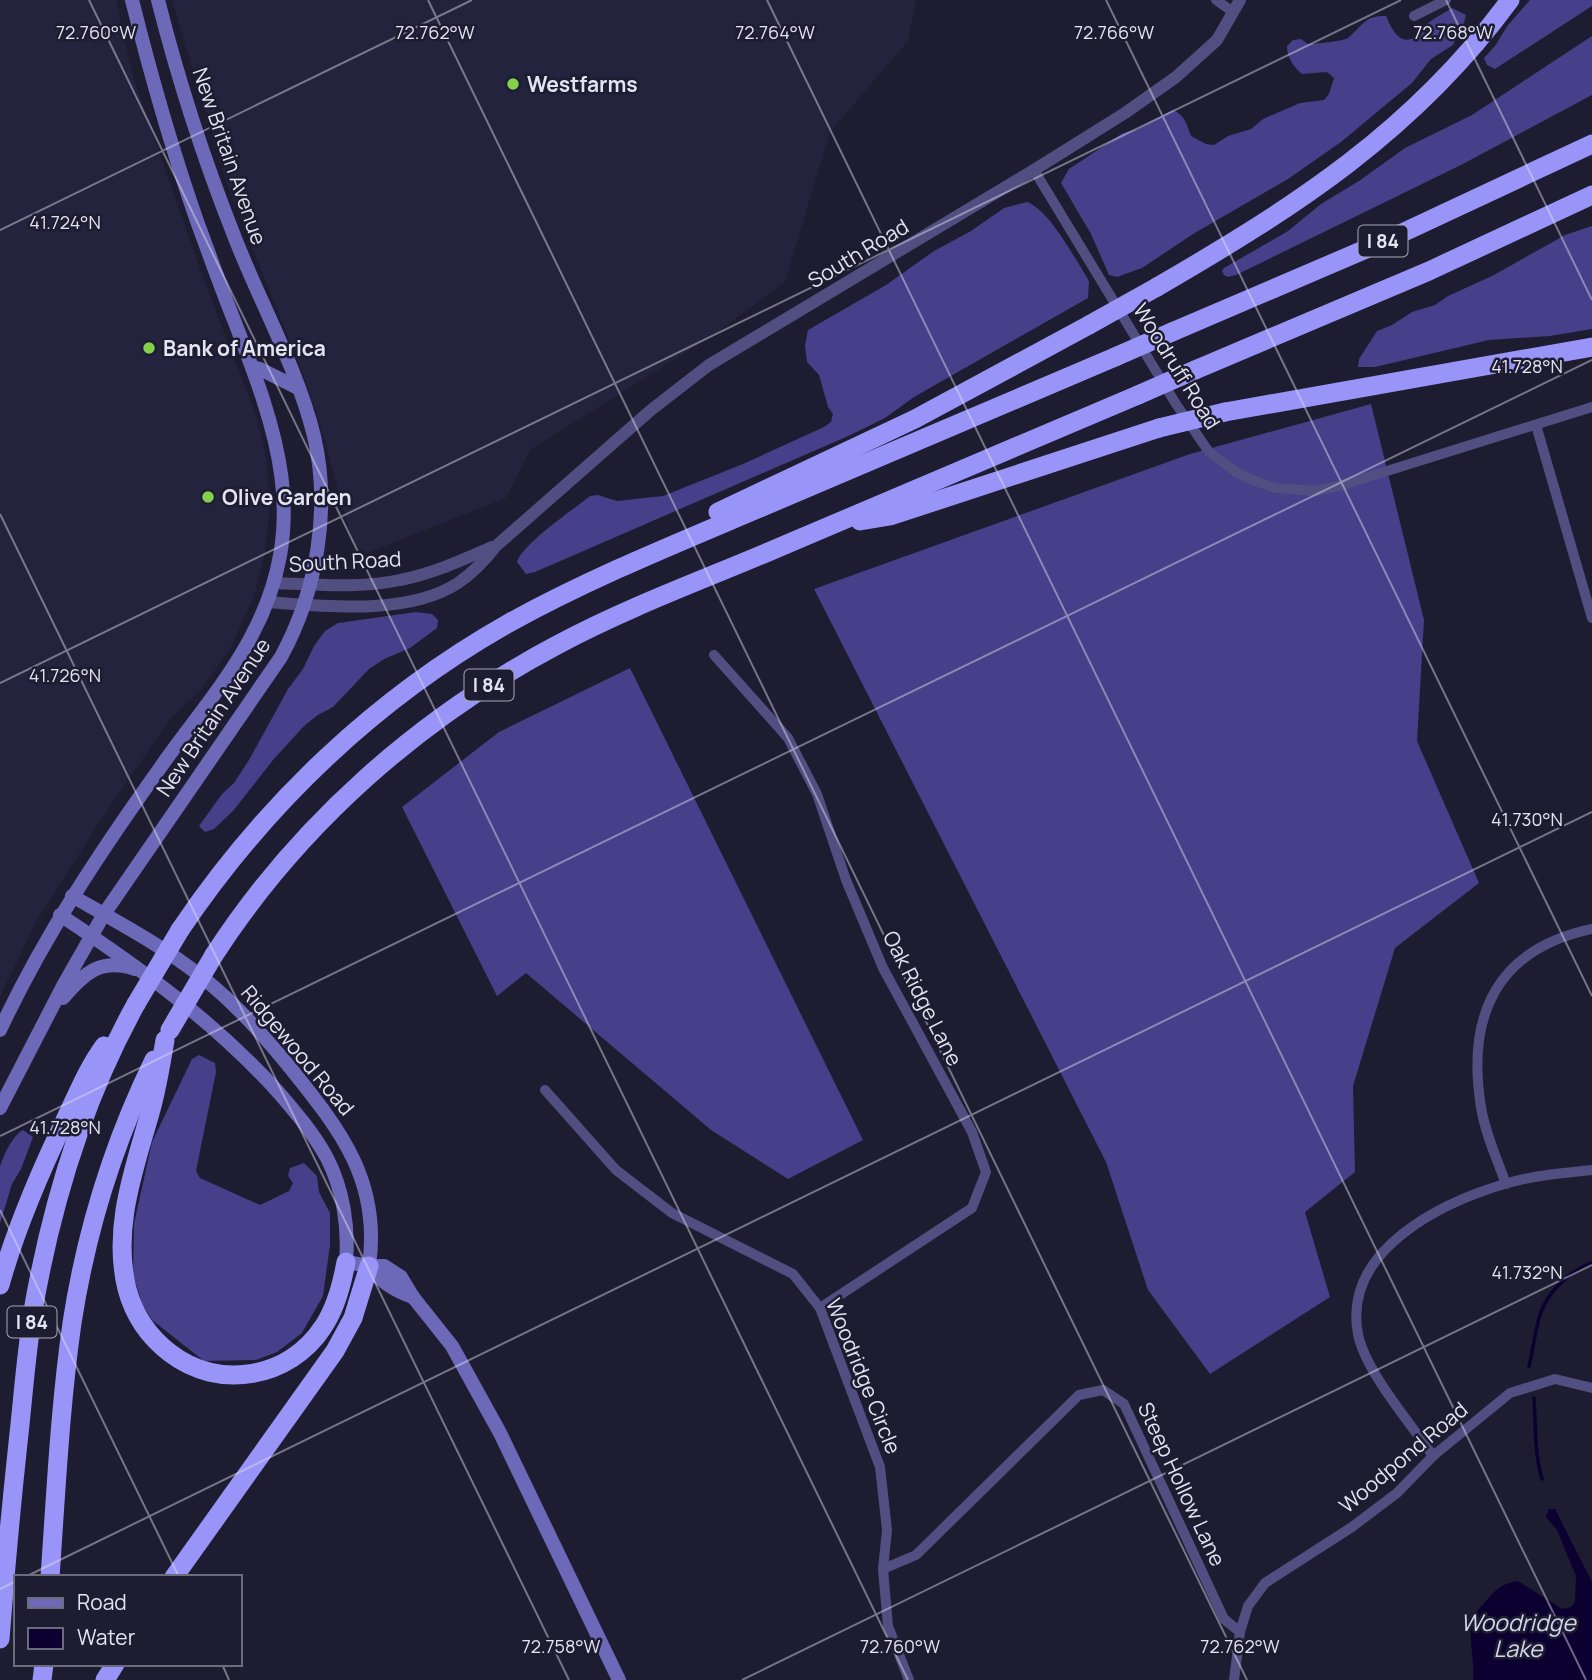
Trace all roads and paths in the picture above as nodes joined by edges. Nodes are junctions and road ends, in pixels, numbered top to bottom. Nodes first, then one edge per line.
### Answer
1 (132, 0) edge
2 (158, 0) edge
3 (1216, 0) edge
4 (1240, 0) edge
5 (1447, 0) edge
6 (1510, 0) edge
7 (1233, 12) junction
8 (1414, 16) dead end
9 (187, 103) junction
10 (162, 111) junction
11 (1592, 144) edge
12 (1034, 170) junction
13 (1592, 195) edge
14 (1592, 348) edge
15 (252, 367) junction
16 (298, 388) junction
17 (1592, 407) edge
18 (1536, 425) junction
19 (841, 521) junction
20 (496, 546) junction
21 (655, 552) junction
22 (273, 583) junction
23 (310, 584) junction
24 (267, 603) junction
25 (304, 605) junction
26 (1592, 618) edge
27 (714, 655) dead end
28 (72, 896) junction
29 (104, 914) junction
30 (60, 915) junction
31 (1592, 929) edge
32 (91, 935) junction
33 (147, 975) junction
34 (132, 1011) junction
35 (47, 1017) junction
36 (0, 1030) edge
37 (167, 1035) junction
38 (545, 1090) dead end
39 (0, 1108) edge
40 (1592, 1170) edge
41 (1506, 1184) junction
42 (346, 1262) junction
43 (369, 1266) junction
44 (0, 1285) edge
45 (820, 1308) junction
46 (1592, 1388) edge
47 (1433, 1456) junction
48 (883, 1569) junction
49 (50, 1575) edge
50 (175, 1575) edge
51 (1240, 1632) junction
52 (0, 1639) edge
53 (619, 1680) edge
54 (909, 1680) edge
55 (1234, 1680) edge

1 - 10 main road, New Britain Avenue
2 - 9 main road, New Britain Avenue
3 - 7 street
4 - 7 street, South Road
5 - 8 street
6 - 21 highway, bridge
7 - 12 street, South Road
9 - 10 main road
9 - 16 main road, New Britain Avenue
10 - 15 main road, New Britain Avenue
11 - 21 highway, I 84, bridge
12 - 18 street, Woodruff Road
12 - 20 street, South Road
13 - 19 highway, I 84, bridge
14 - 19 highway, bridge
15 - 16 main road
15 - 22 main road, New Britain Avenue
16 - 23 main road, New Britain Avenue
17 - 18 street, Woodruff Road
18 - 26 street
19 - 37 highway, I 84, bridge
20 - 23 street, South Road
20 - 25 street, South Road
21 - 34 highway, I 84, bridge
22 - 23 street, South Road
22 - 24 main road, New Britain Avenue
23 - 25 main road, New Britain Avenue
24 - 25 street, South Road
24 - 28 main road, New Britain Avenue
25 - 29 main road, New Britain Avenue
27 - 45 street, Oak Ridge Lane
28 - 29 main road, Ridgewood Road
28 - 30 main road, New Britain Avenue
29 - 32 main road, New Britain Avenue
29 - 43 main road, Ridgewood Road
30 - 32 main road, Ridgewood Road
30 - 36 main road, New Britain Avenue
31 - 41 street
32 - 33 main road, Ridgewood Road
32 - 35 main road, New Britain Avenue
33 - 35 main road
33 - 42 main road, Ridgewood Road
34 - 44 highway
34 - 52 highway, I 84
35 - 39 main road, New Britain Avenue
37 - 42 highway
37 - 49 highway, I 84
38 - 45 street, Woodridge Circle
40 - 41 street
41 - 47 street
42 - 43 main road
43 - 50 highway
43 - 53 main road
45 - 48 street, Woodridge Circle
46 - 47 street, Woodpond Road
47 - 51 street, Woodpond Road
48 - 51 street, Steep Hollow Lane
48 - 54 street, Woodridge Circle
51 - 55 street, Woodpond Road

